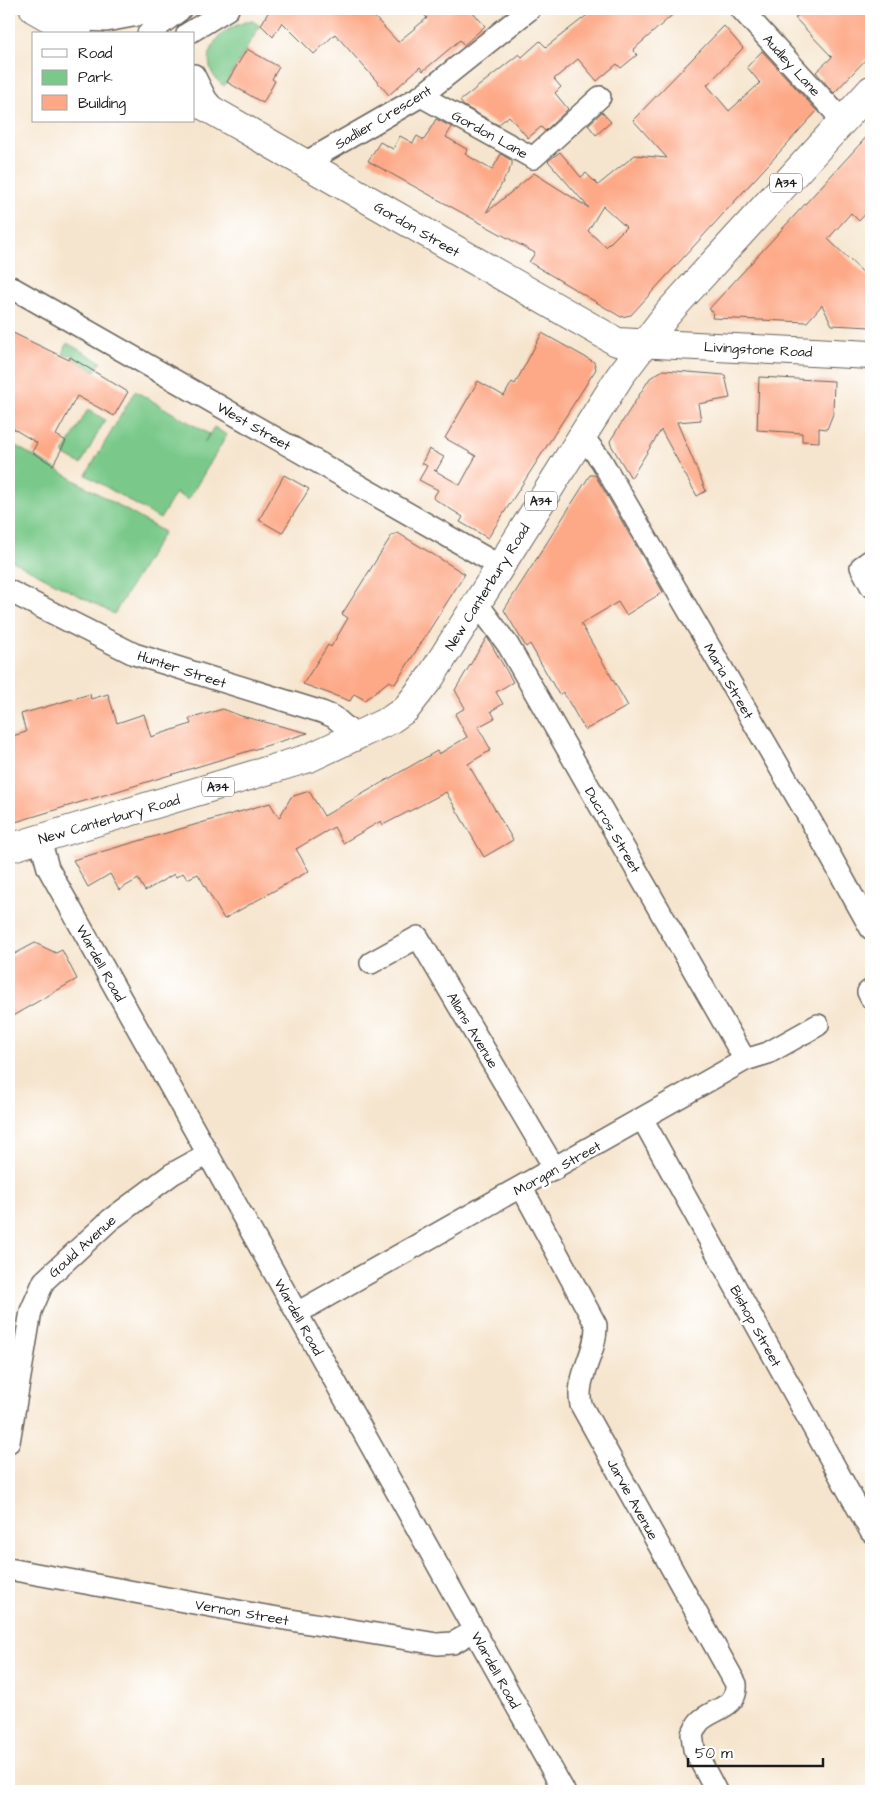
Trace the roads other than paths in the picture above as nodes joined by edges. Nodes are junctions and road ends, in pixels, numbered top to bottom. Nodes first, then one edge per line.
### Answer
1 (34, 9) edge
2 (44, 9) edge
3 (171, 9) edge
4 (181, 9) edge
5 (530, 9) edge
6 (741, 9) edge
7 (224, 12) edge
8 (507, 16) edge
9 (74, 32) edge
10 (151, 32) edge
11 (190, 32) edge
12 (195, 46) edge
13 (195, 76) edge
14 (871, 90) edge
15 (421, 96) junction
16 (600, 97) dead end
17 (195, 101) edge
18 (219, 114) junction
19 (843, 121) junction
20 (303, 164) junction
21 (9, 286) edge
22 (645, 344) junction
23 (871, 355) edge
24 (582, 436) junction
25 (871, 560) edge
26 (500, 566) junction
27 (871, 586) edge
28 (9, 591) edge
29 (477, 603) junction
30 (357, 737) junction
31 (40, 839) junction
32 (9, 848) edge
33 (871, 929) edge
34 (371, 963) dead end
35 (818, 1025) dead end
36 (745, 1060) junction
37 (643, 1120) junction
38 (208, 1154) junction
39 (555, 1169) junction
40 (522, 1188) junction
41 (297, 1313) junction
42 (9, 1442) edge
43 (871, 1532) edge
44 (9, 1569) edge
45 (474, 1632) junction
46 (564, 1791) edge
47 (716, 1791) edge

1 - 9 main road
2 - 3 street
4 - 10 street
5 - 8 street, Sadlier Crescent
6 - 19 street, Audley Lane
7 - 11 street
7 - 12 street
8 - 15 street, Sadlier Crescent
13 - 18 street
14 - 19 main road, New Canterbury Road / A34
15 - 16 street, Gordon Lane
15 - 20 street, Sadlier Crescent
17 - 18 main road, Gordon Street
18 - 20 main road, Gordon Street
19 - 22 main road, New Canterbury Road / A34
20 - 22 main road, Gordon Street
21 - 26 street, West Street
22 - 23 main road, Livingstone Road
22 - 24 main road, New Canterbury Road / A34
24 - 26 main road, New Canterbury Road / A34
24 - 33 street, Maria Street
25 - 27 street
26 - 29 main road, New Canterbury Road / A34
28 - 30 street, Hunter Street
29 - 30 main road, New Canterbury Road / A34
29 - 36 street, Ducros Street
30 - 31 main road, New Canterbury Road / A34
31 - 32 main road, New Canterbury Road / A34
31 - 38 street, Wardell Road
34 - 39 street, Allans Avenue
35 - 36 street, Morgan Street
36 - 37 street, Morgan Street
37 - 39 street, Morgan Street
37 - 43 street, Bishop Street
38 - 41 street, Wardell Road
38 - 42 street, Gould Avenue
39 - 40 street, Morgan Street
40 - 41 street, Morgan Street
40 - 47 street, Jarvie Avenue
41 - 45 street, Wardell Road
44 - 45 street, Vernon Street
45 - 46 street, Wardell Road

